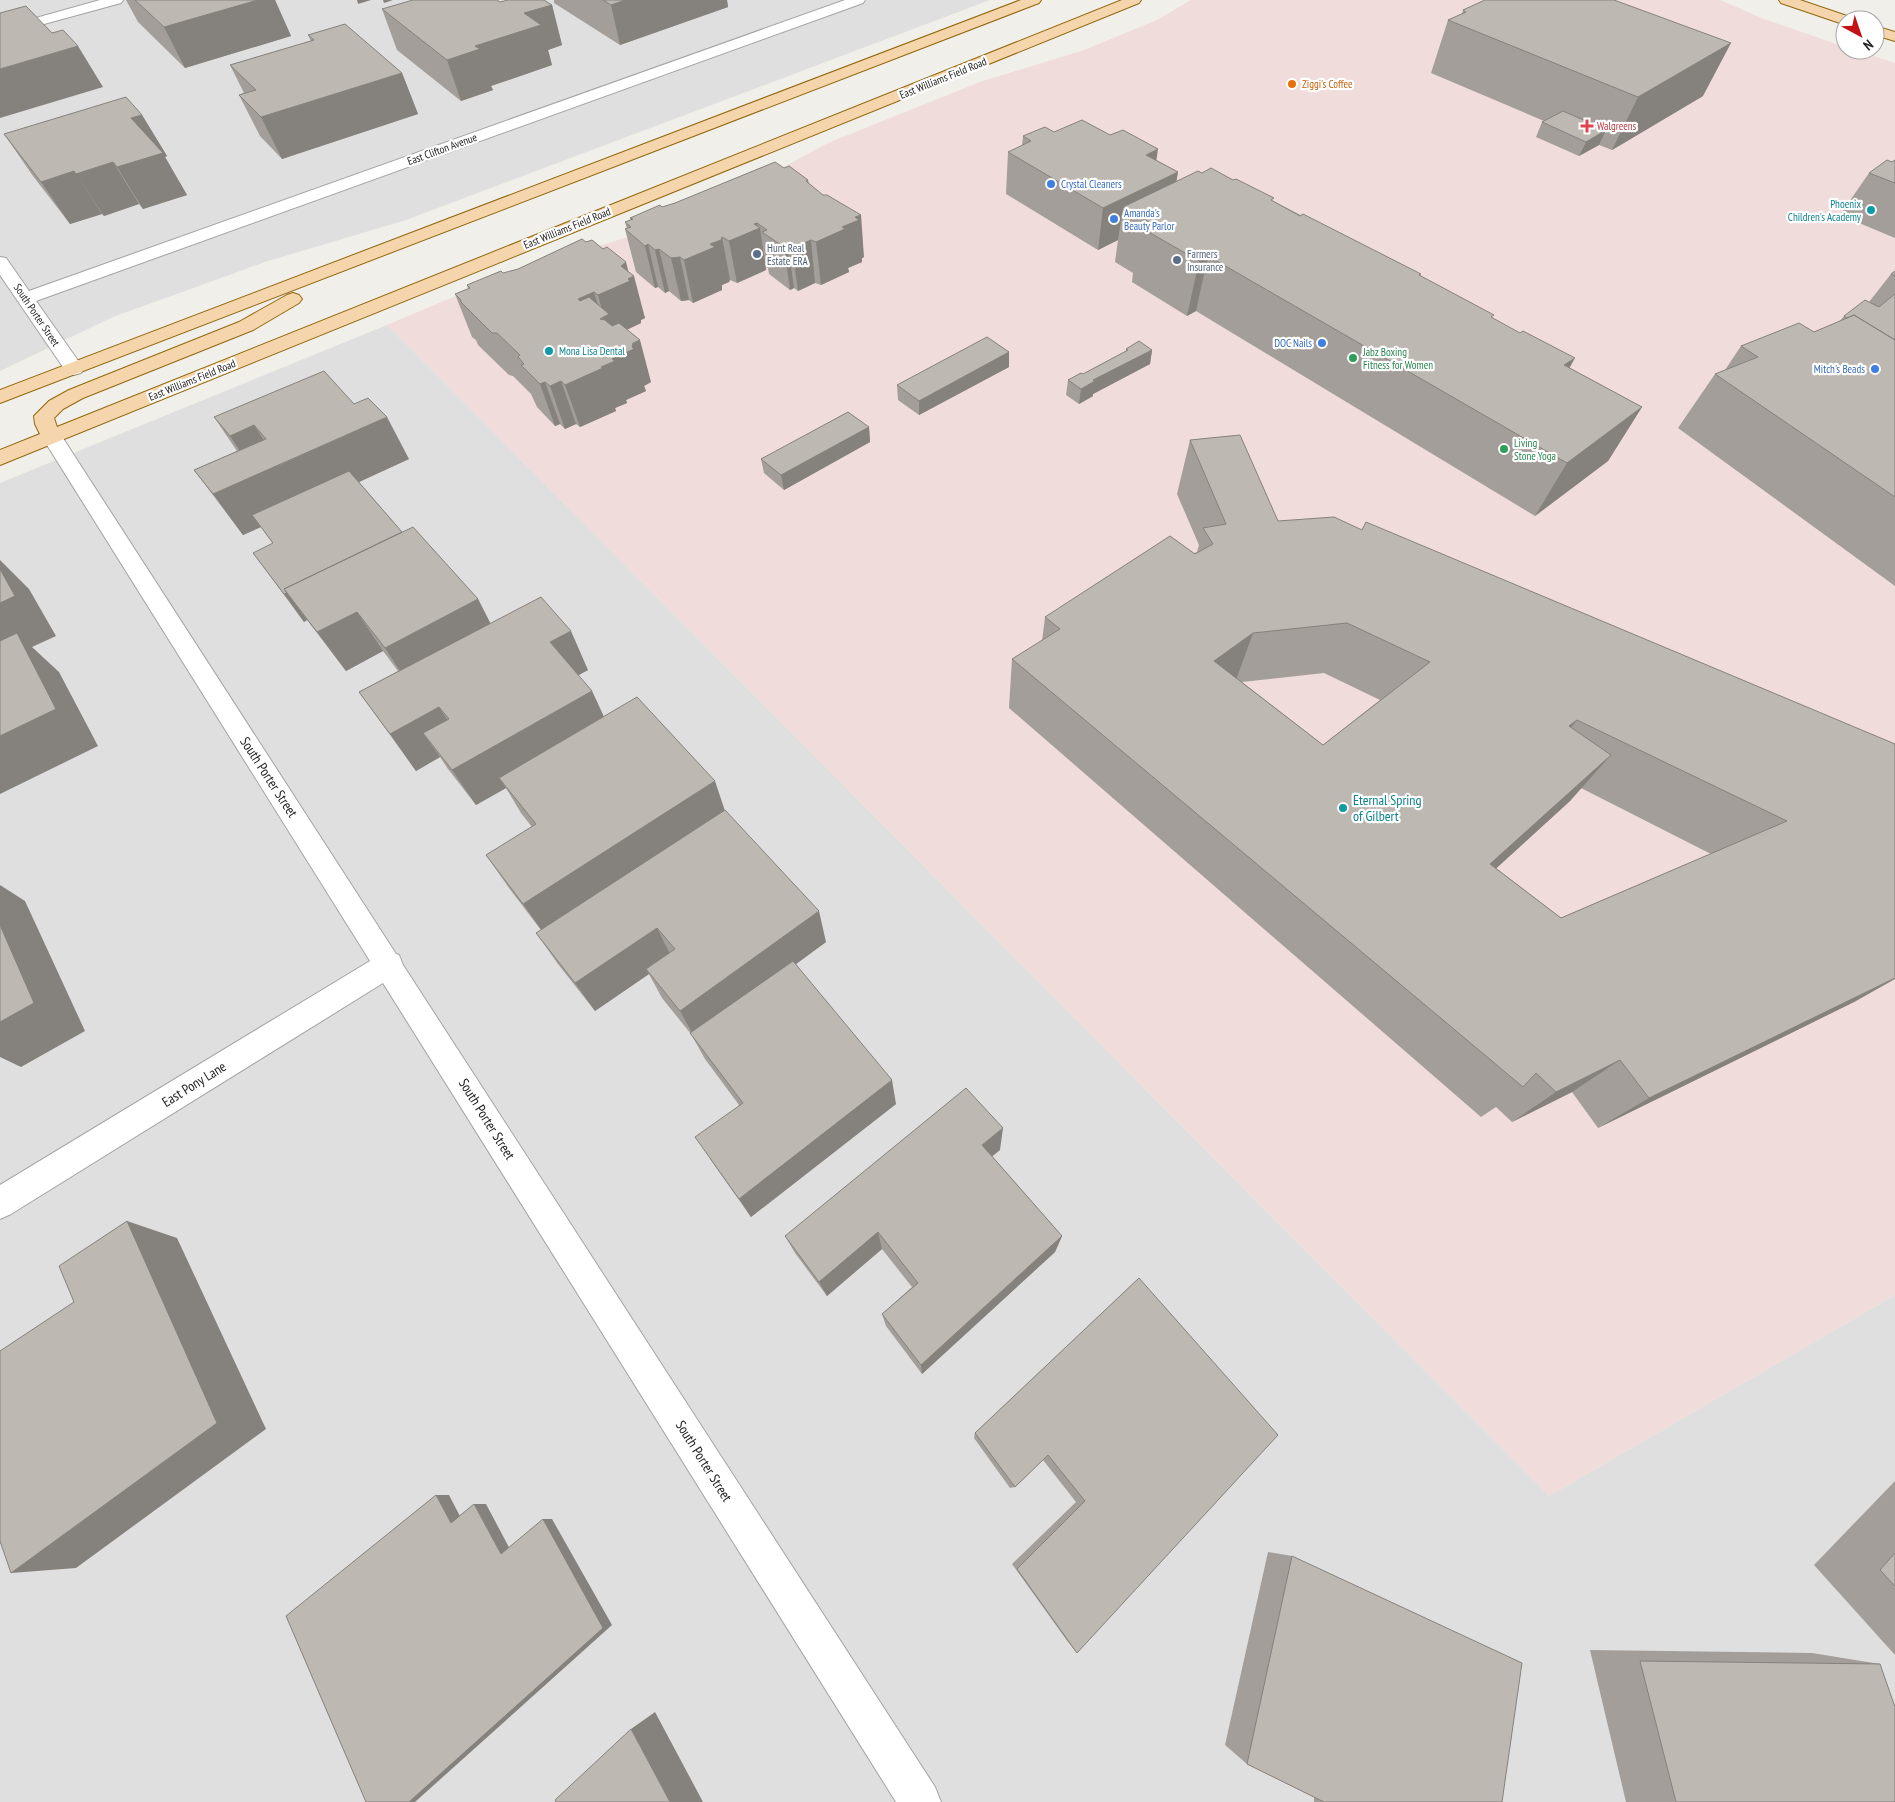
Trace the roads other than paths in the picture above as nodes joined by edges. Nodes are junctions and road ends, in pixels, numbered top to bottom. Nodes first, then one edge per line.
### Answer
1 (116, 0) edge
2 (858, 0) edge
3 (1034, 0) edge
4 (1134, 0) edge
5 (1786, 0) edge
6 (1835, 17) edge
7 (0, 32) edge
8 (713, 124) junction
9 (727, 134) dead end
10 (361, 259) junction
11 (0, 262) edge
12 (26, 298) junction
13 (74, 369) junction
14 (0, 397) edge
15 (52, 437) junction
16 (0, 458) edge
17 (389, 964) junction
18 (0, 1203) edge
19 (920, 1802) edge

1 - 7 street
2 - 12 street, East Clifton Avenue
3 - 8 main road
4 - 15 main road, East Williams Field Road
5 - 6 main road
8 - 9 main road
8 - 10 main road
10 - 13 main road
10 - 15 main road
11 - 12 street, South Porter Street
12 - 13 street, South Porter Street
13 - 14 main road
15 - 16 main road, East Williams Field Road
15 - 17 street, South Porter Street
17 - 18 street, East Pony Lane
17 - 19 street, South Porter Street

